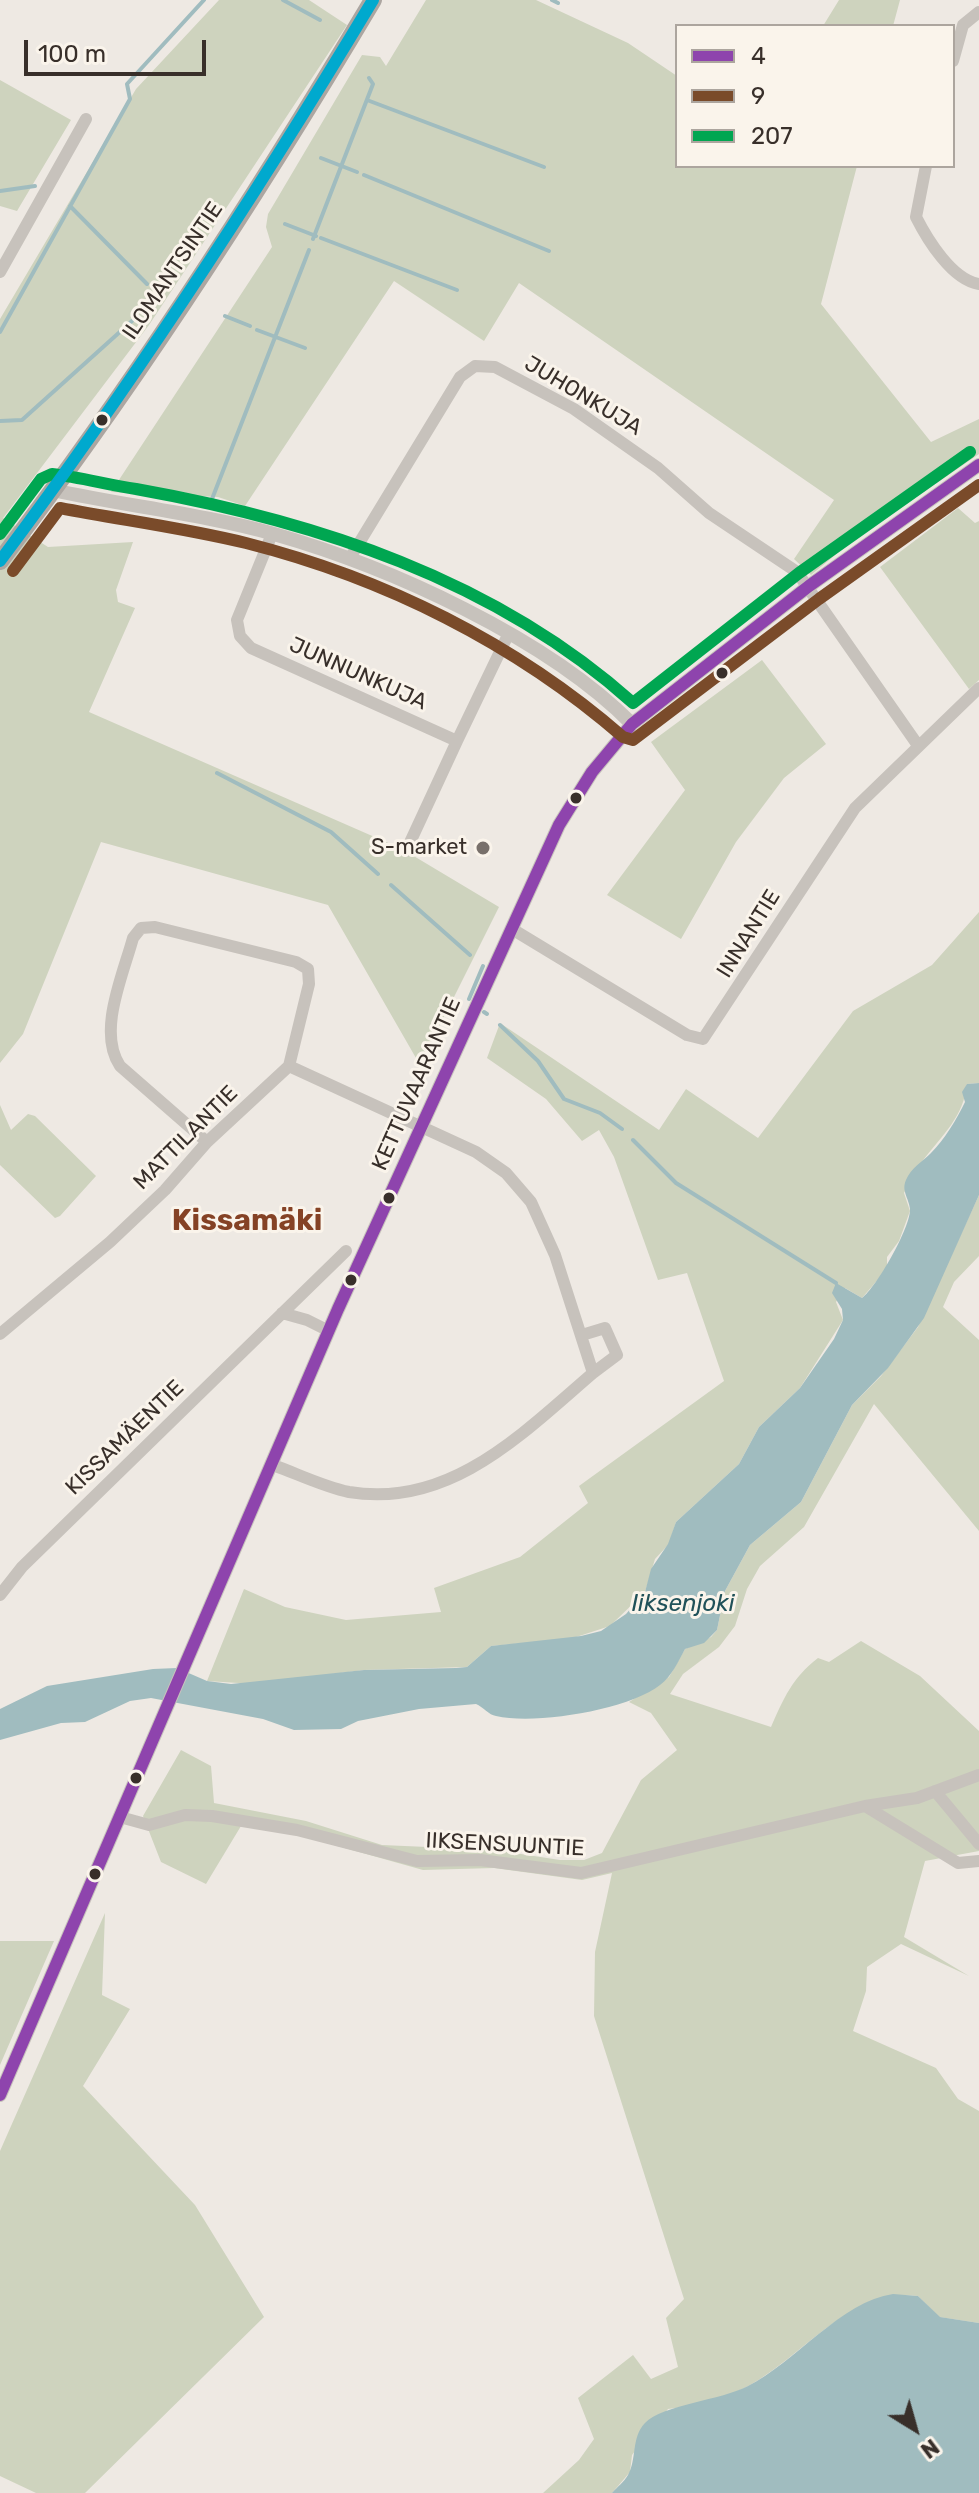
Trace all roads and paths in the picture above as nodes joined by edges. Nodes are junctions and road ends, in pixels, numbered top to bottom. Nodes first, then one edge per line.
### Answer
1 (373, 0) edge
2 (979, 12) edge
3 (955, 54) edge
4 (86, 119) dead end
5 (926, 168) edge
6 (0, 272) edge
7 (979, 284) edge
8 (979, 465) edge
9 (53, 490) junction
10 (272, 534) junction
11 (350, 558) junction
12 (0, 561) edge
13 (809, 586) junction
14 (508, 635) junction
15 (979, 688) edge
16 (632, 724) junction
17 (457, 741) junction
18 (917, 744) junction
19 (406, 851) dead end
20 (512, 929) junction
21 (289, 1066) junction
22 (423, 1127) junction
23 (207, 1142) junction
24 (346, 1251) dead end
25 (282, 1313) junction
26 (329, 1331) junction
27 (0, 1334) edge
28 (582, 1335) junction
29 (593, 1373) junction
30 (273, 1465) junction
31 (0, 1595) edge
32 (979, 1775) edge
33 (935, 1791) junction
34 (865, 1806) junction
35 (120, 1817) junction
36 (979, 1844) edge
37 (979, 1861) edge
38 (0, 2095) edge

1 - 9 main road, ILOMANTSINTIE
2 - 3 street
4 - 6 street
5 - 7 street
8 - 13 street, KETTUVAARANTIE
9 - 10 street
9 - 12 main road, ILOMANTSINTIE
10 - 11 street
10 - 17 street, JUNNUNKUJA
11 - 13 street, JUHONKUJA
11 - 14 street
13 - 16 street, KETTUVAARANTIE
13 - 18 street, JUHONKUJA
14 - 16 street
14 - 17 street
15 - 18 street, INNANTIE
16 - 20 street, KETTUVAARANTIE
17 - 19 street
18 - 20 street, INNANTIE
20 - 22 street, KETTUVAARANTIE
21 - 22 street
21 - 23 street, MATTILANTIE
21 - 23 street
22 - 26 street, KETTUVAARANTIE
22 - 28 street
23 - 27 street, MATTILANTIE
24 - 25 street, KISSAMÄENTIE
25 - 26 street
25 - 31 street, KISSAMÄENTIE
26 - 30 street, KETTUVAARANTIE
28 - 29 street
28 - 29 street
29 - 30 street
30 - 35 street, KETTUVAARANTIE
32 - 33 street, IIKSENSUUNTIE
33 - 34 street, IIKSENSUUNTIE
33 - 36 street
34 - 35 street, IIKSENSUUNTIE
34 - 37 street
35 - 38 street, KETTUVAARANTIE

